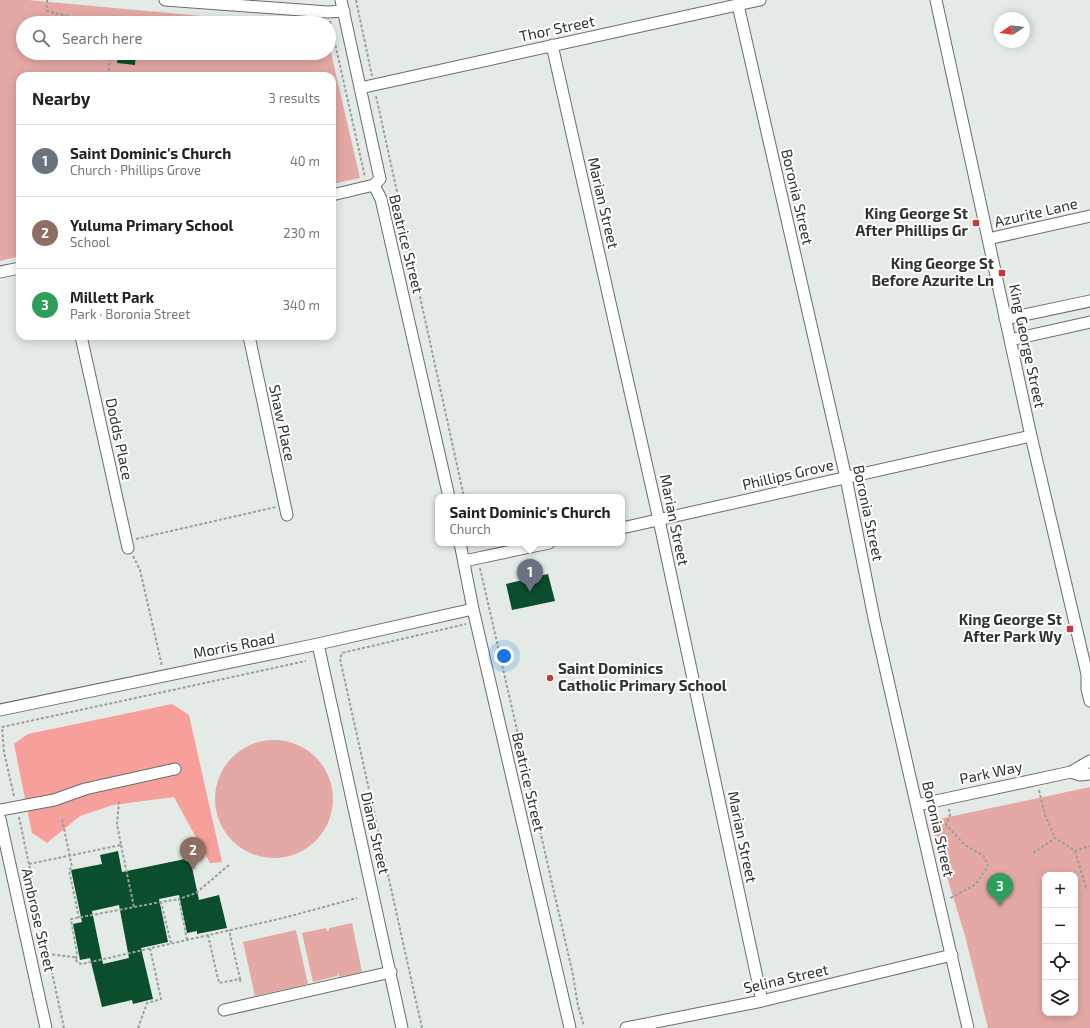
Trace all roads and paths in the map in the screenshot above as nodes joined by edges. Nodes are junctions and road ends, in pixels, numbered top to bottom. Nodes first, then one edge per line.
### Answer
1 (47, 0) edge
2 (165, 0) edge
3 (356, 0) edge
4 (760, 0) edge
5 (936, 0) edge
6 (342, 5) edge
7 (738, 5) junction
8 (328, 12) junction
9 (66, 16) edge
10 (329, 16) edge
11 (336, 45) edge
12 (552, 45) junction
13 (110, 60) edge
14 (109, 72) edge
15 (374, 84) junction
16 (360, 88) junction
17 (370, 186) junction
18 (336, 194) edge
19 (1090, 216) edge
20 (988, 239) junction
21 (16, 269) edge
22 (0, 272) edge
23 (1090, 301) edge
24 (1005, 319) junction
25 (1090, 322) edge
26 (82, 340) edge
27 (250, 340) edge
28 (1010, 340) junction
29 (1031, 436) junction
30 (846, 478) junction
31 (449, 494) edge
32 (463, 494) edge
33 (286, 510) joint
34 (659, 520) junction
35 (625, 527) edge
36 (128, 545) junction
37 (461, 546) edge
38 (535, 546) edge
39 (478, 558) junction
40 (464, 561) junction
41 (473, 609) junction
42 (469, 623) dead end
43 (318, 644) junction
44 (306, 661) dead end
45 (164, 675) junction
46 (1089, 677) edge
47 (1090, 701) edge
48 (0, 710) edge
49 (1090, 761) edge
50 (175, 769) dead end
51 (1071, 772) junction
52 (1090, 774) edge
53 (1036, 779) junction
54 (947, 798) junction
55 (14, 799) dead end
56 (119, 801) dead end
57 (917, 805) junction
58 (0, 810) edge
59 (18, 814) dead end
60 (62, 819) dead end
61 (0, 820) edge
62 (1055, 838) junction
63 (121, 845) junction
64 (1090, 846) edge
65 (1075, 851) junction
66 (1033, 853) dead end
67 (70, 856) junction
68 (29, 864) junction
69 (229, 865) dead end
70 (1087, 890) dead end
71 (179, 898) junction
72 (357, 898) dead end
73 (161, 902) junction
74 (940, 904) junction
75 (134, 907) junction
76 (79, 918) junction
77 (229, 930) junction
78 (208, 935) junction
79 (187, 940) junction
80 (171, 943) junction
81 (150, 948) junction
82 (48, 954) junction
83 (952, 955) junction
84 (76, 959) junction
85 (390, 972) junction
86 (240, 978) junction
87 (241, 984) dead end
88 (762, 1002) junction
89 (224, 1010) dead end
90 (584, 1026) dead end
91 (46, 1028) edge
92 (64, 1028) edge
93 (138, 1028) edge
94 (402, 1028) edge
95 (422, 1028) edge
96 (570, 1028) edge
97 (626, 1028) edge
98 (968, 1028) edge

1 - 9 path
2 - 8 street
3 - 15 path
4 - 7 street, Thor Street
5 - 20 street, King George Street
6 - 8 street
6 - 16 street, Beatrice Street
7 - 12 street, Thor Street
7 - 30 street, Boronia Street
8 - 10 path
11 - 17 path
12 - 15 street, Thor Street
12 - 34 street, Marian Street
13 - 14 path
15 - 16 street, Thor Street
15 - 32 path
16 - 17 street, Beatrice Street
17 - 18 street
17 - 31 street, Beatrice Street
19 - 20 street, Azurite Lane
20 - 24 street, King George Street
21 - 22 street
23 - 24 street
24 - 28 street, King George Street
25 - 28 street
26 - 36 street, Dodds Place
27 - 33 street, Shaw Place
28 - 29 street, King George Street
29 - 30 street, Phillips Grove
29 - 46 street, King George Street
30 - 34 street, Phillips Grove
30 - 57 street, Boronia Street
33 - 36 path
34 - 35 street, Phillips Grove
34 - 88 street, Marian Street
36 - 45 path
37 - 40 street, Beatrice Street
38 - 39 street
39 - 40 street
39 - 90 path
40 - 41 street, Beatrice Street
41 - 43 street, Morris Road
41 - 96 street, Beatrice Street
42 - 95 path
43 - 45 street, Morris Road
43 - 85 street, Diana Street
44 - 55 path
45 - 48 street, Morris Road
46 - 47 street, King George Street
49 - 51 street, Park Way
50 - 58 street
51 - 52 street, Park Way
51 - 53 street, Park Way
53 - 54 street, Park Way
53 - 62 path
54 - 57 street, Park Way
54 - 74 path
56 - 63 path
57 - 74 street, Boronia Street
59 - 68 path
60 - 67 path
61 - 91 street, Ambrose Street
62 - 65 path
62 - 66 path
63 - 67 path
63 - 75 path
64 - 65 path
65 - 70 path
67 - 68 path
67 - 76 path
68 - 82 path
69 - 71 path
71 - 73 path
71 - 79 path
72 - 77 path
73 - 75 path
73 - 80 path
74 - 83 street, Boronia Street
75 - 76 path
76 - 84 path
77 - 78 path
77 - 86 path
78 - 79 path
78 - 86 path
79 - 80 path
80 - 81 path
81 - 84 path
81 - 93 path
82 - 84 path
82 - 92 path
83 - 88 street, Selina Street
83 - 98 street, Boronia Street
85 - 89 street
85 - 94 street, Diana Street
86 - 87 path
88 - 97 street, Selina Street

